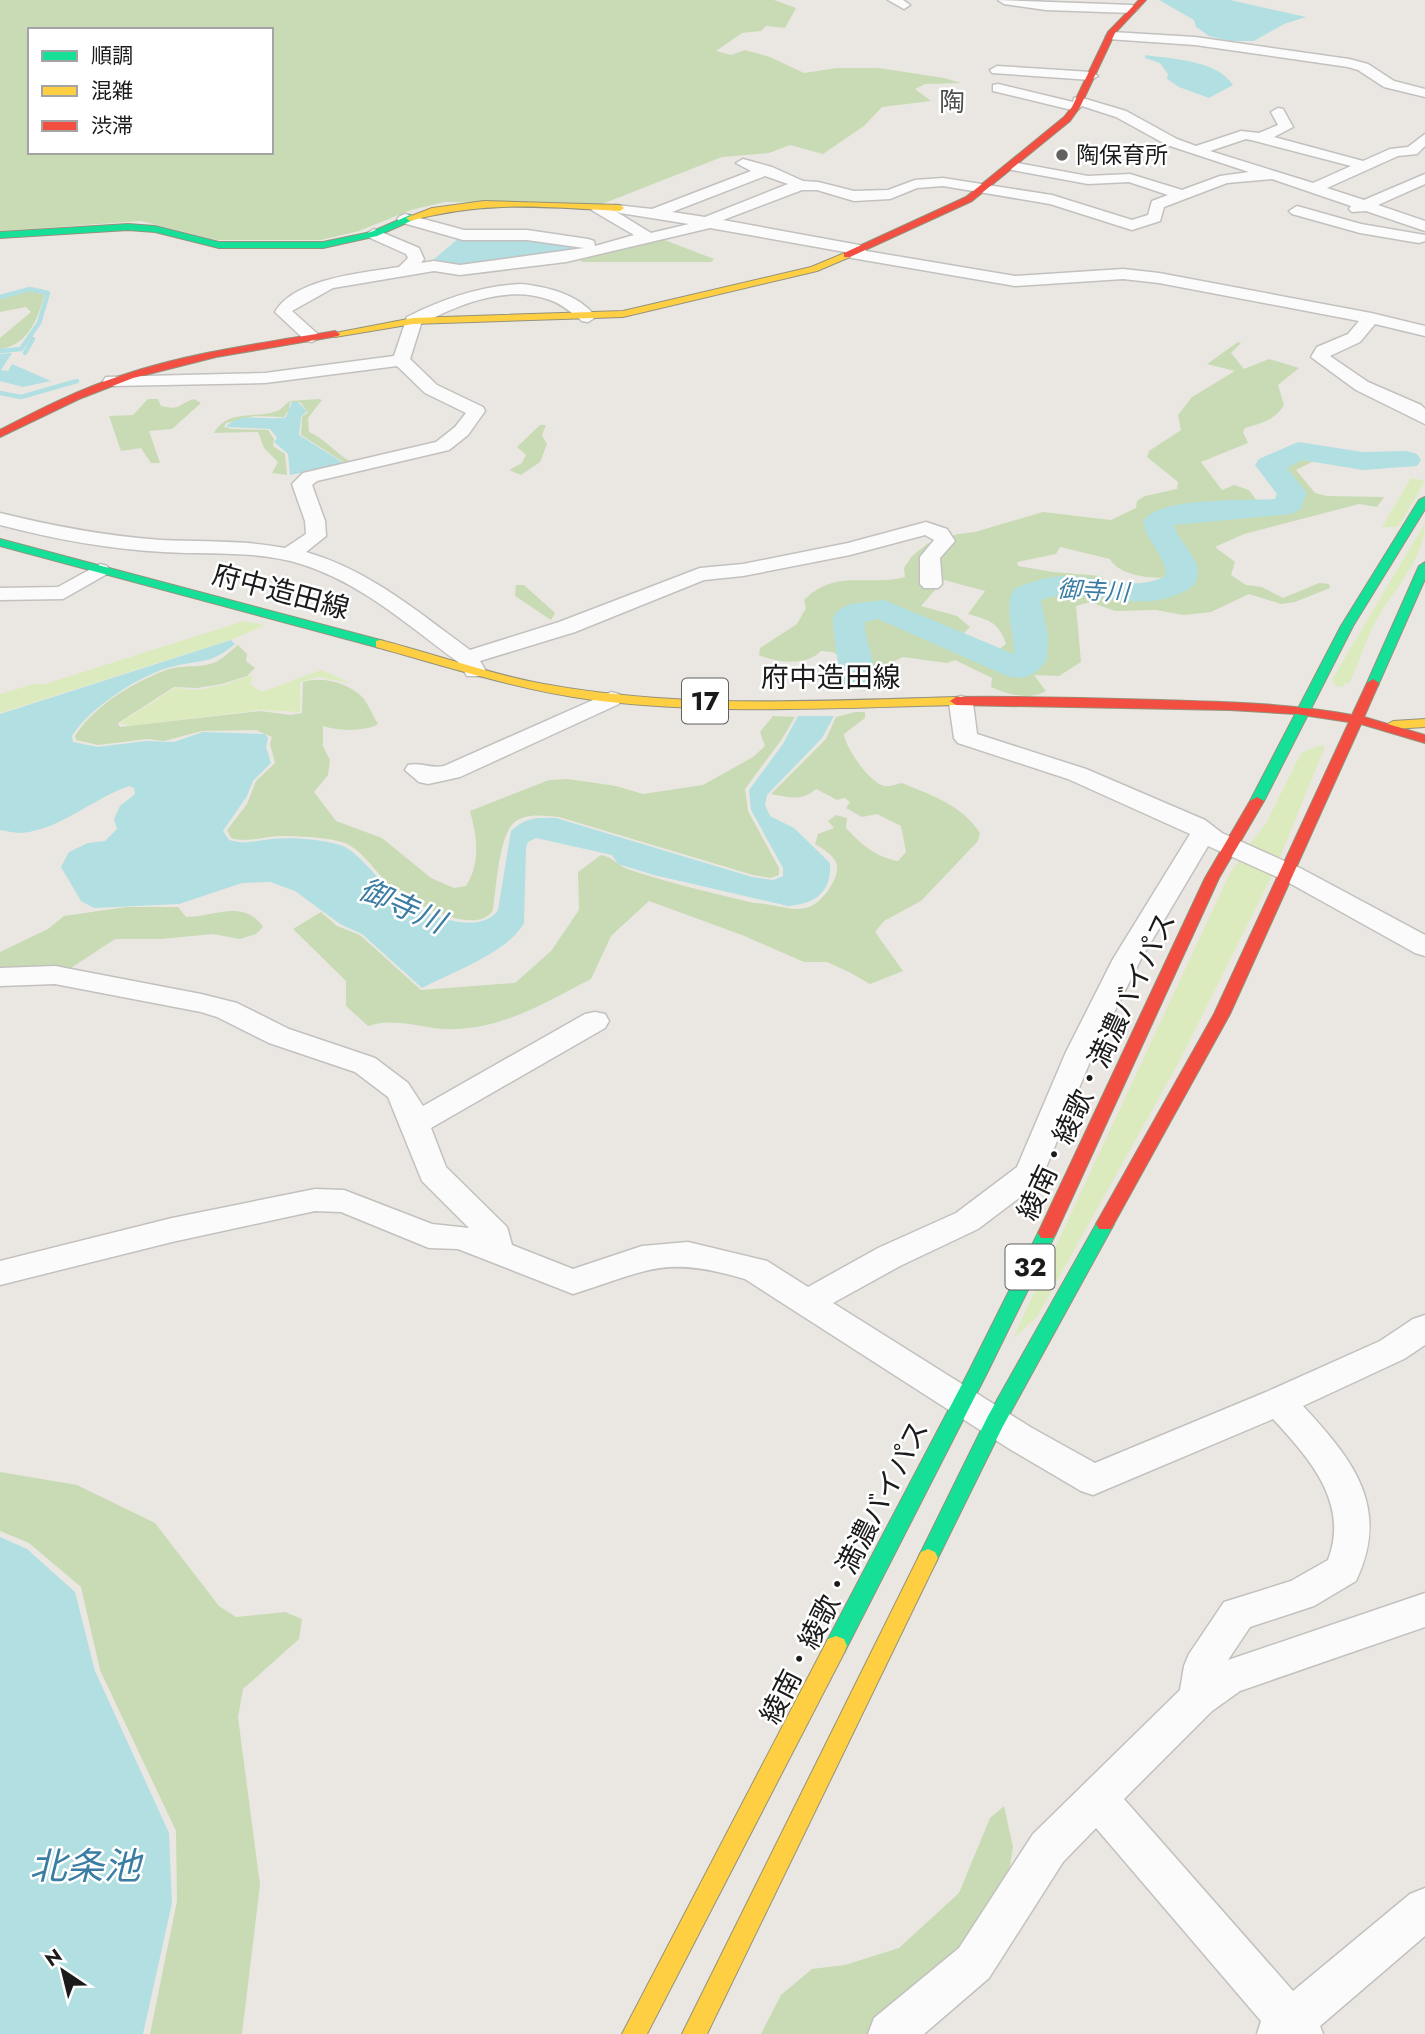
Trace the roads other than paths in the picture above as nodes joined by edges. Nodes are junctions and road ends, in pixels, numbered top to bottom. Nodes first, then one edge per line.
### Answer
1 (1004, 0) edge
2 (1017, 1) edge
3 (1138, 5) edge
4 (1112, 36) junction
5 (997, 70) dead end
6 (1091, 76) junction
7 (998, 88) dead end
8 (1425, 93) edge
9 (1077, 104) junction
10 (1278, 112) dead end
11 (1260, 138) junction
12 (1425, 138) edge
13 (1196, 151) junction
14 (1418, 153) edge
15 (743, 163) dead end
16 (1012, 166) junction
17 (1363, 166) junction
18 (767, 170) junction
19 (1272, 175) junction
20 (1173, 179) dead end
21 (1424, 179) edge
22 (800, 185) junction
23 (1153, 186) junction
24 (986, 187) junction
25 (1314, 187) junction
26 (1182, 195) junction
27 (1052, 200) junction
28 (1365, 206) junction
29 (598, 208) junction
30 (620, 208) joint
31 (1297, 211) dead end
32 (654, 214) junction
33 (1023, 214) dead end
34 (1335, 216) dead end
35 (405, 219) junction
36 (710, 222) junction
37 (1425, 226) edge
38 (374, 234) junction
39 (0, 235) edge
40 (648, 235) junction
41 (1393, 235) junction
42 (1425, 239) edge
43 (855, 252) junction
44 (1388, 252) dead end
45 (404, 271) junction
46 (588, 317) junction
47 (1371, 318) junction
48 (413, 321) junction
49 (1425, 331) edge
50 (312, 337) junction
51 (401, 360) junction
52 (112, 381) junction
53 (1425, 418) edge
54 (0, 435) edge
55 (1425, 500) edge
56 (0, 519) edge
57 (0, 542) edge
58 (288, 555) junction
59 (1425, 566) edge
60 (100, 570) junction
61 (931, 584) dead end
62 (0, 594) edge
63 (471, 664) junction
64 (611, 699) junction
65 (961, 703) junction
66 (1303, 712) junction
67 (1357, 719) junction
68 (1425, 723) edge
69 (1393, 725) junction
70 (1425, 739) edge
71 (417, 770) dead end
72 (1203, 834) junction
73 (1233, 846) junction
74 (1288, 873) junction
75 (1425, 947) edge
76 (0, 977) edge
77 (595, 1021) dead end
78 (415, 1124) junction
79 (497, 1252) junction
80 (0, 1273) edge
81 (809, 1304) junction
82 (1425, 1328) edge
83 (962, 1402) junction
84 (1278, 1402) junction
85 (995, 1422) junction
86 (1425, 1611) edge
87 (1198, 1698) junction
88 (1097, 1798) junction
89 (1425, 1909) edge
90 (1289, 2030) edge
91 (634, 2034) edge
92 (694, 2034) edge
93 (890, 2034) edge

1 - 2 street
2 - 3 street
3 - 4 main road
4 - 6 main road
4 - 8 street
5 - 6 street
6 - 9 main road
7 - 9 street
9 - 13 street
9 - 16 main road
10 - 11 street
11 - 13 street
11 - 17 street
12 - 14 street
13 - 19 street
14 - 17 street
15 - 18 street
16 - 23 street
16 - 24 main road
17 - 25 street
18 - 22 street
18 - 32 street
19 - 25 street
19 - 26 street
20 - 23 street
21 - 28 street
22 - 24 street
22 - 36 street
23 - 26 street
24 - 27 street
24 - 43 main road
25 - 28 street
26 - 27 street
27 - 33 street
28 - 34 street
28 - 37 street
29 - 30 main road
29 - 35 main road
29 - 40 street
30 - 32 street
31 - 41 street
32 - 36 street
35 - 38 main road
35 - 40 street
36 - 40 street
36 - 43 street
38 - 39 main road
38 - 45 street
40 - 45 street
41 - 42 street
41 - 44 street
43 - 46 main road
43 - 47 street
45 - 50 street
46 - 48 main road
46 - 48 street
47 - 49 street
47 - 53 street
48 - 50 main road
48 - 51 street
50 - 52 main road
51 - 52 street
51 - 58 street
52 - 54 main road
55 - 66 main road, 綾南・綾歌・満濃バイパス / 32
56 - 58 street
57 - 60 main road, 府中造田線 / 17
58 - 63 street
59 - 67 main road, 32
60 - 62 street
60 - 63 main road, 府中造田線 / 17
61 - 63 street
63 - 64 main road, 府中造田線 / 17
64 - 65 main road, 府中造田線 / 17
64 - 71 street
65 - 66 main road, 府中造田線 / 17
65 - 72 street
66 - 67 main road, 府中造田線 / 17
66 - 73 main road, 綾南・綾歌・満濃バイパス / 32
67 - 69 main road, 府中造田線 / 17
67 - 74 main road, 32
68 - 69 main road
69 - 70 main road, 府中造田線 / 17
72 - 73 street
72 - 81 street
73 - 74 street
73 - 83 main road, 綾南・綾歌・満濃バイパス / 32
74 - 75 street
74 - 85 main road, 32
76 - 78 street
77 - 78 street
78 - 79 street
79 - 80 street
79 - 81 street
81 - 83 street
82 - 84 street
83 - 85 street
83 - 91 main road, 綾南・綾歌・満濃バイパス / 32
84 - 85 street
84 - 87 street
85 - 92 main road, 32
86 - 87 street
87 - 88 street
88 - 90 street
88 - 93 street
89 - 90 street

